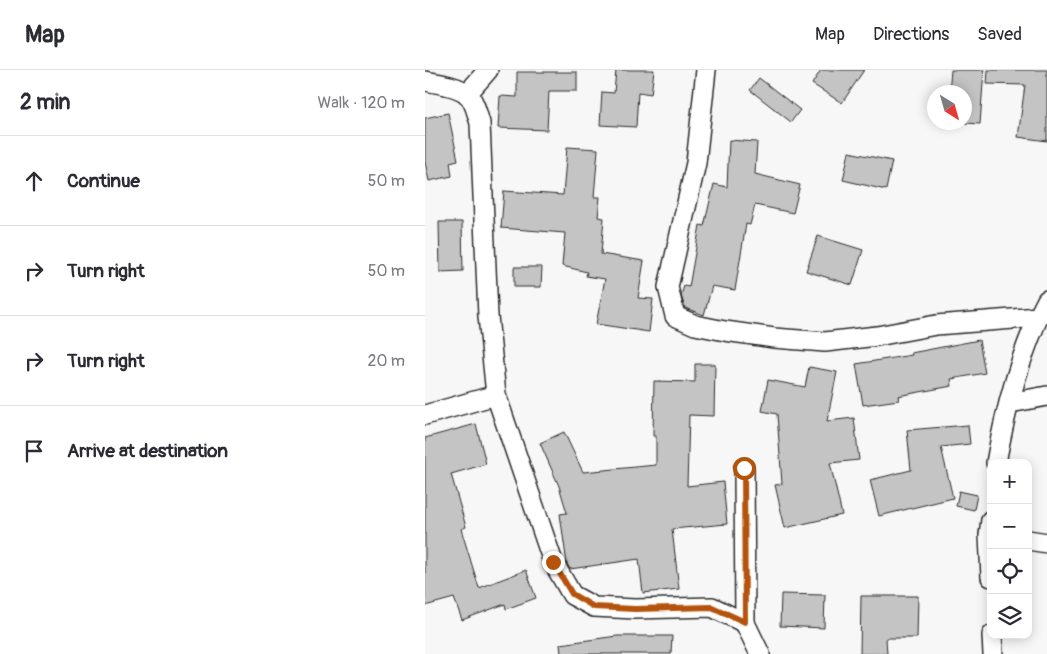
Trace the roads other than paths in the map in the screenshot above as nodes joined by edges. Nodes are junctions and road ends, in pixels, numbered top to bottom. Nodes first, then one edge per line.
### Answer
1 (488, 70) edge
2 (706, 70) edge
3 (425, 81) edge
4 (467, 94) junction
5 (1047, 300) edge
6 (1038, 317) junction
7 (496, 395) junction
8 (1047, 396) edge
9 (1010, 402) junction
10 (425, 415) edge
11 (997, 459) edge
12 (744, 468) dead end
13 (1032, 540) edge
14 (1047, 542) edge
15 (745, 622) junction
16 (993, 639) edge
17 (760, 654) edge
18 (993, 654) edge

1 - 4 street
2 - 6 street
3 - 4 street
4 - 7 street
5 - 6 street
6 - 9 street
7 - 10 street
7 - 15 street
8 - 9 street
9 - 11 street
12 - 15 street
13 - 14 street
15 - 17 street
16 - 18 street

